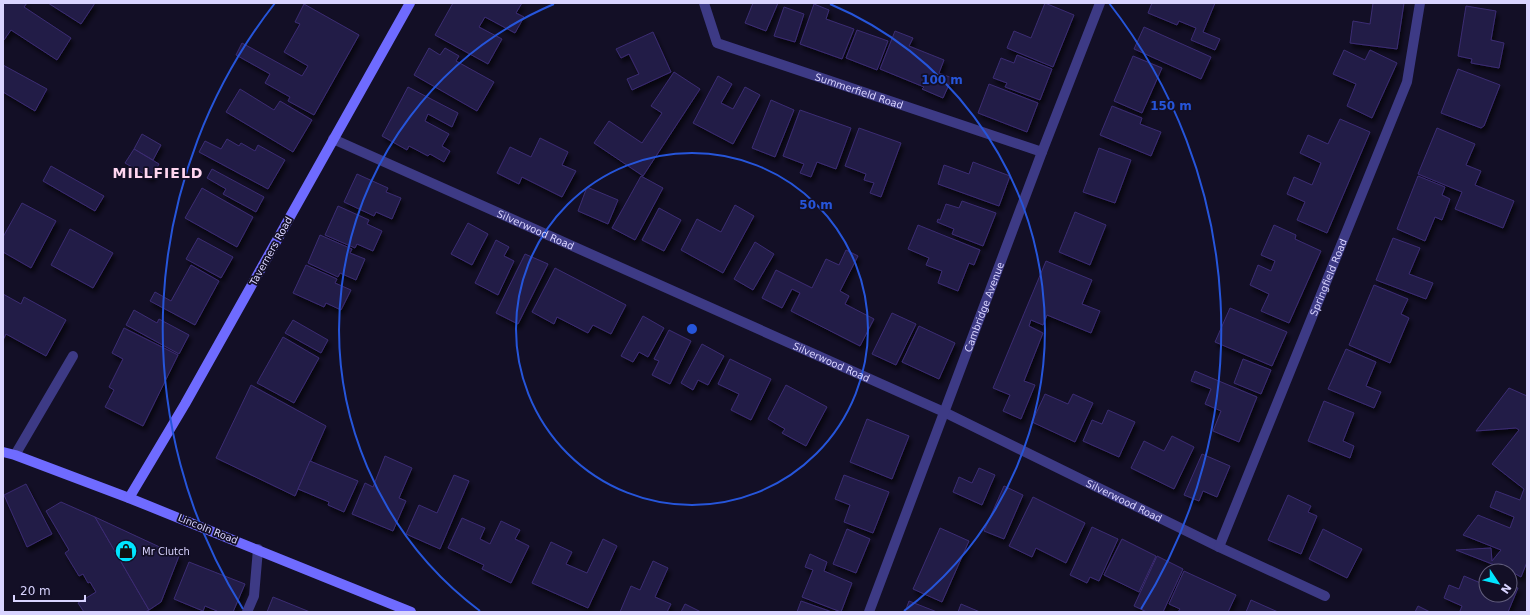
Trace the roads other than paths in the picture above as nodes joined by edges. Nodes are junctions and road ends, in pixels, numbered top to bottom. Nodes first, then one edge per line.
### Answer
1 (410, 3) edge
2 (704, 3) edge
3 (1100, 3) edge
4 (1420, 3) edge
5 (333, 139) junction
6 (1042, 152) junction
7 (74, 356) dead end
8 (944, 412) junction
9 (3, 452) edge
10 (15, 455) junction
11 (130, 498) junction
12 (1219, 547) junction
13 (258, 549) junction
14 (1325, 596) dead end
15 (247, 612) edge
16 (411, 612) edge
17 (869, 612) edge

1 - 5 street, Taverners Road
2 - 6 street, Summerfield Road
3 - 6 street, Cambridge Avenue
4 - 12 street, Springfield Road
5 - 8 street, Silverwood Road
5 - 11 street, Taverners Road
6 - 8 street, Cambridge Avenue
7 - 10 street
8 - 12 street, Silverwood Road
8 - 17 street, Cambridge Avenue
9 - 10 street, Lincoln Road
10 - 11 street, Lincoln Road
11 - 13 street, Lincoln Road
12 - 14 street, Silverwood Road
13 - 15 street
13 - 16 street, Lincoln Road

